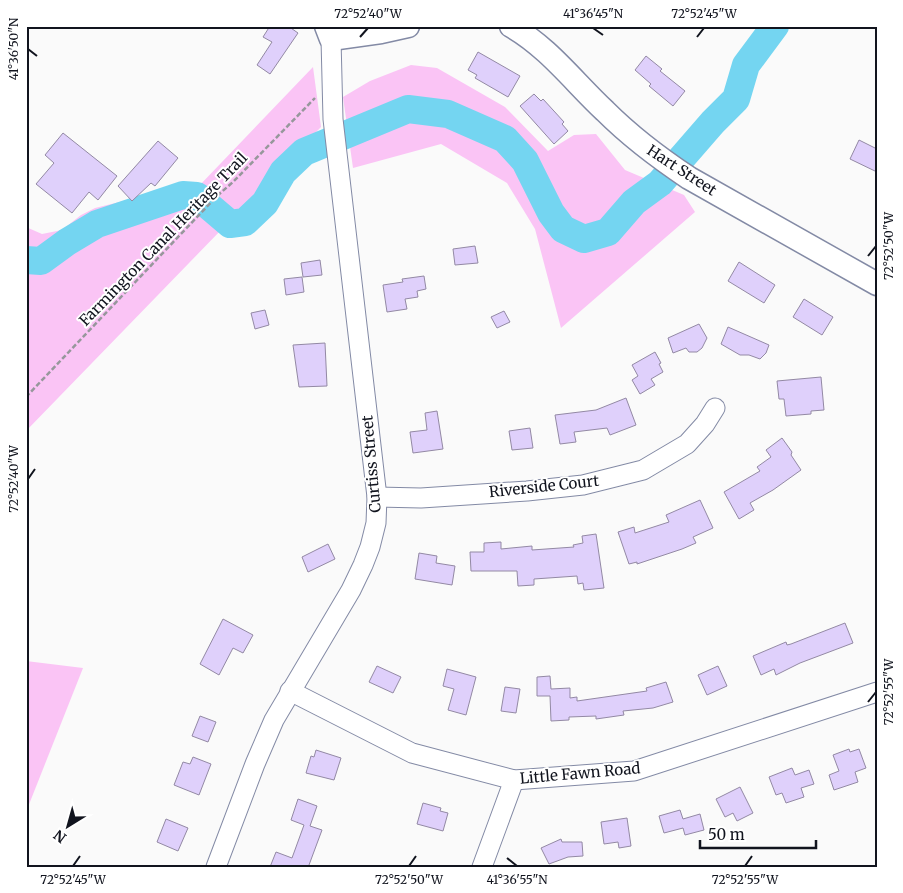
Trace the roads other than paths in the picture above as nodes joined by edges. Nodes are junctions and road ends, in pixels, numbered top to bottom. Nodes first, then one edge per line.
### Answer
1 (408, 26) edge
2 (510, 26) edge
3 (329, 33) edge
4 (877, 284) edge
5 (715, 408) dead end
6 (377, 497) junction
7 (290, 691) junction
8 (877, 692) edge
9 (514, 780) junction
10 (216, 867) edge
11 (482, 867) edge

1 - 3 street
2 - 4 street, Hart Street
3 - 6 street, Curtiss Street
5 - 6 street, Riverside Court
6 - 7 street, Curtiss Street
7 - 9 street, Little Fawn Road
7 - 10 street, Curtiss Street
8 - 9 street, Little Fawn Road
9 - 11 street

